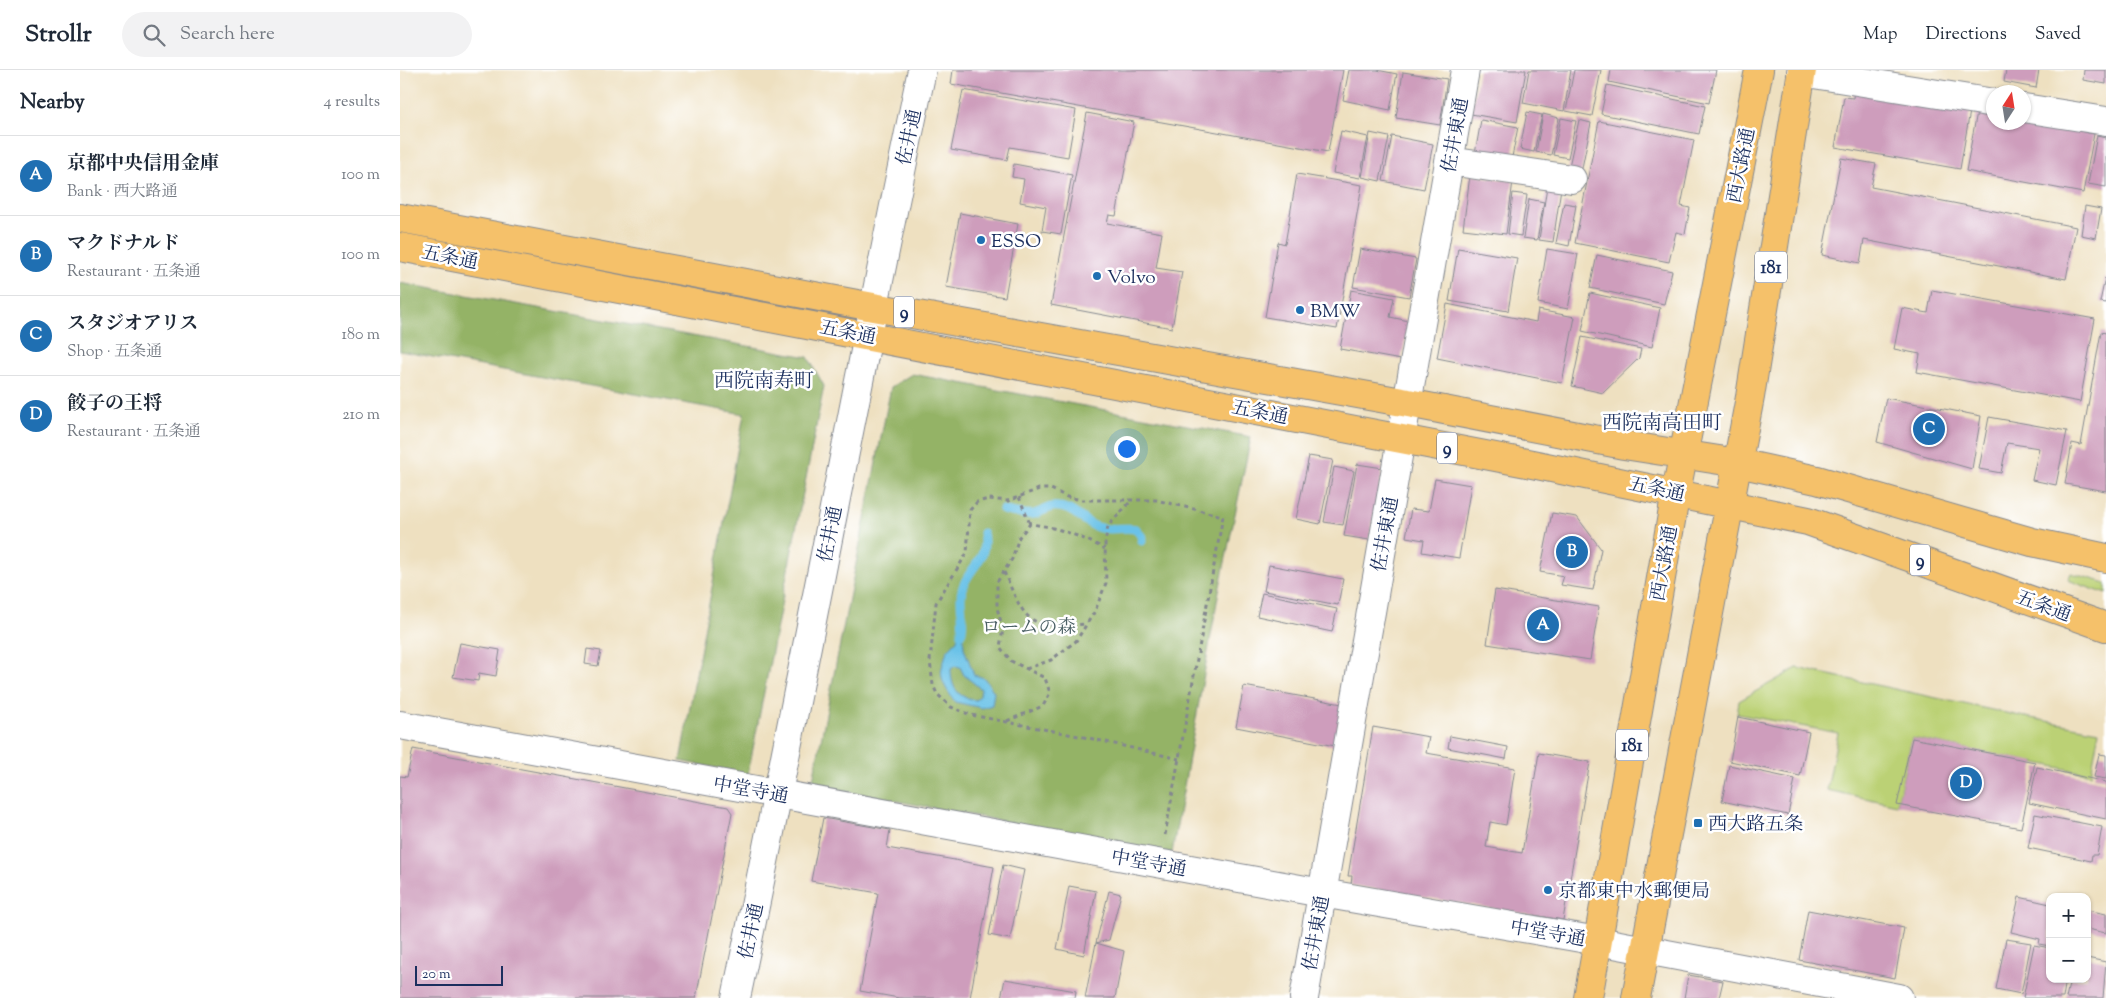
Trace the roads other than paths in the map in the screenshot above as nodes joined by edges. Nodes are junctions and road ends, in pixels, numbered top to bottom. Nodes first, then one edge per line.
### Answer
1 (922, 70) edge
2 (1464, 70) edge
3 (1759, 70) edge
4 (1802, 71) edge
5 (1986, 102) edge
6 (2031, 109) edge
7 (2106, 121) edge
8 (1449, 161) junction
9 (1572, 179) dead end
10 (400, 218) edge
11 (400, 247) edge
12 (873, 307) junction
13 (868, 335) junction
14 (1408, 403) junction
15 (1400, 438) junction
16 (1682, 455) junction
17 (1738, 463) junction
18 (1676, 492) junction
19 (1730, 504) junction
20 (2106, 558) edge
21 (2106, 627) edge
22 (400, 727) edge
23 (779, 793) junction
24 (1322, 893) junction
25 (1598, 941) junction
26 (1645, 950) junction
27 (736, 998) edge
28 (1304, 998) edge
29 (1588, 998) edge
30 (1636, 998) edge
31 (1898, 998) edge

1 - 12 street, 佐井通
2 - 8 street, 佐井東通
3 - 16 main road, 西大路通 / 181
4 - 5 street
4 - 17 main road, 181
6 - 7 street
8 - 9 street
8 - 14 street, 佐井東通
10 - 12 main road, 五条通 / 9
11 - 13 main road, 五条通 / 9
12 - 13 street, 佐井通
12 - 14 main road, 五条通 / 9
13 - 15 main road, 五条通 / 9
13 - 23 street, 佐井通
14 - 15 street, 佐井東通
14 - 16 main road, 五条通 / 9
15 - 18 main road, 五条通 / 9
15 - 24 street, 佐井東通
16 - 17 main road, 五条通 / 9
16 - 18 main road, 西大路通 / 181
17 - 19 main road, 181
17 - 20 main road, 五条通 / 9
18 - 19 main road, 五条通 / 9
18 - 25 main road, 西大路通 / 181
19 - 21 main road, 五条通 / 9
19 - 26 main road, 181
22 - 23 street, 中堂寺通
23 - 24 street, 中堂寺通
23 - 27 street, 佐井通
24 - 25 street, 中堂寺通
24 - 28 street, 佐井東通
25 - 26 street, 中堂寺通
25 - 29 main road, 西大路通 / 181
26 - 30 main road, 181
26 - 31 street, 中堂寺通

